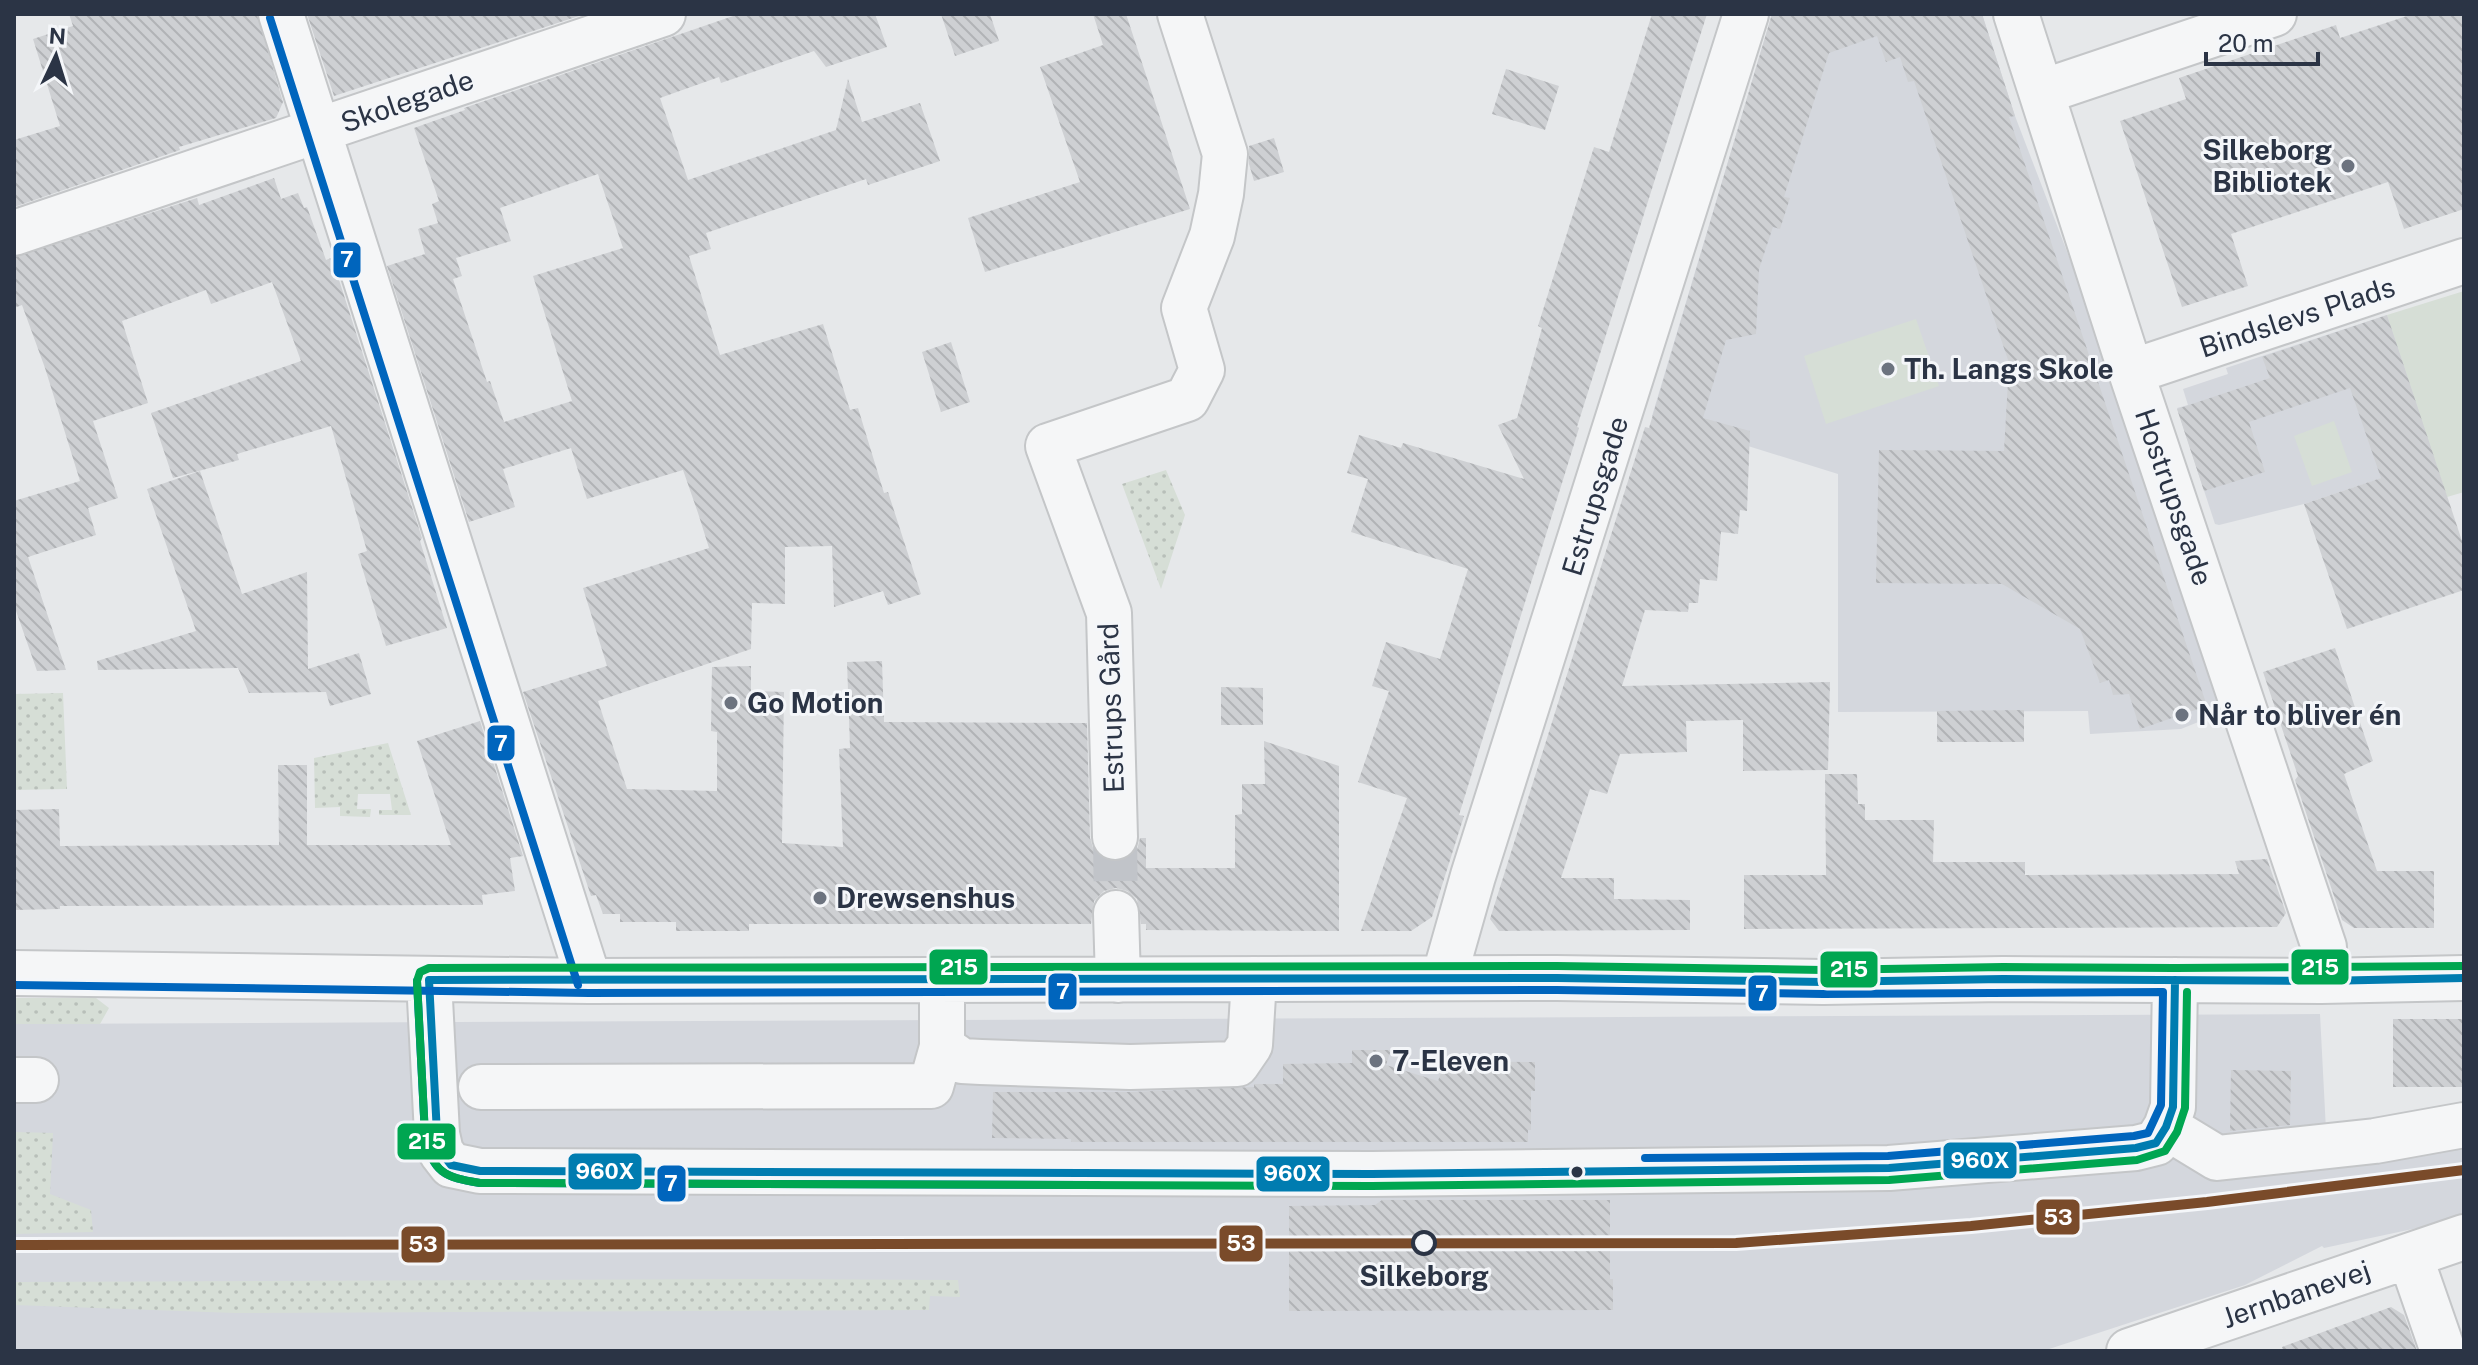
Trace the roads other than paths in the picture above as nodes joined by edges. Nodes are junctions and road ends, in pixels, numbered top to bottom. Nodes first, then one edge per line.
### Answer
1 (281, 14) edge
2 (663, 14) edge
3 (1180, 14) edge
4 (1746, 14) edge
5 (2016, 14) edge
6 (2274, 14) edge
7 (2042, 92) junction
8 (319, 131) junction
9 (14, 233) edge
10 (2464, 261) edge
11 (2131, 372) junction
12 (1115, 837) tunnel mouth
13 (1116, 913) tunnel mouth
14 (14, 973) edge
15 (1444, 978) junction
16 (2464, 978) edge
17 (1254, 979) junction
18 (429, 980) junction
19 (942, 980) junction
20 (1118, 980) junction
21 (2175, 980) junction
22 (589, 981) junction
23 (2321, 981) junction
24 (942, 1047) junction
25 (481, 1087) dead end
26 (2464, 1125) edge
27 (2166, 1127) junction
28 (2464, 1237) edge
29 (2410, 1256) junction
30 (2129, 1351) edge
31 (2443, 1351) edge

1 - 8 street
2 - 8 street, Skolegade
3 - 12 street, Estrups Gård
4 - 15 street, Estrupsgade
5 - 7 street, Hostrupsgade
6 - 7 street
7 - 11 street, Hostrupsgade
8 - 9 street, Skolegade
8 - 22 street
10 - 11 street, Bindslevs Plads
11 - 23 street, Hostrupsgade
13 - 20 street
14 - 18 street
15 - 17 street
15 - 21 street
16 - 23 street
17 - 20 street
17 - 24 street
18 - 22 street
18 - 27 street
19 - 20 street
19 - 22 street
19 - 24 street
21 - 23 street
21 - 27 street
24 - 25 street
26 - 27 street
28 - 29 street, Jernbanevej
29 - 30 street, Jernbanevej
29 - 31 street

